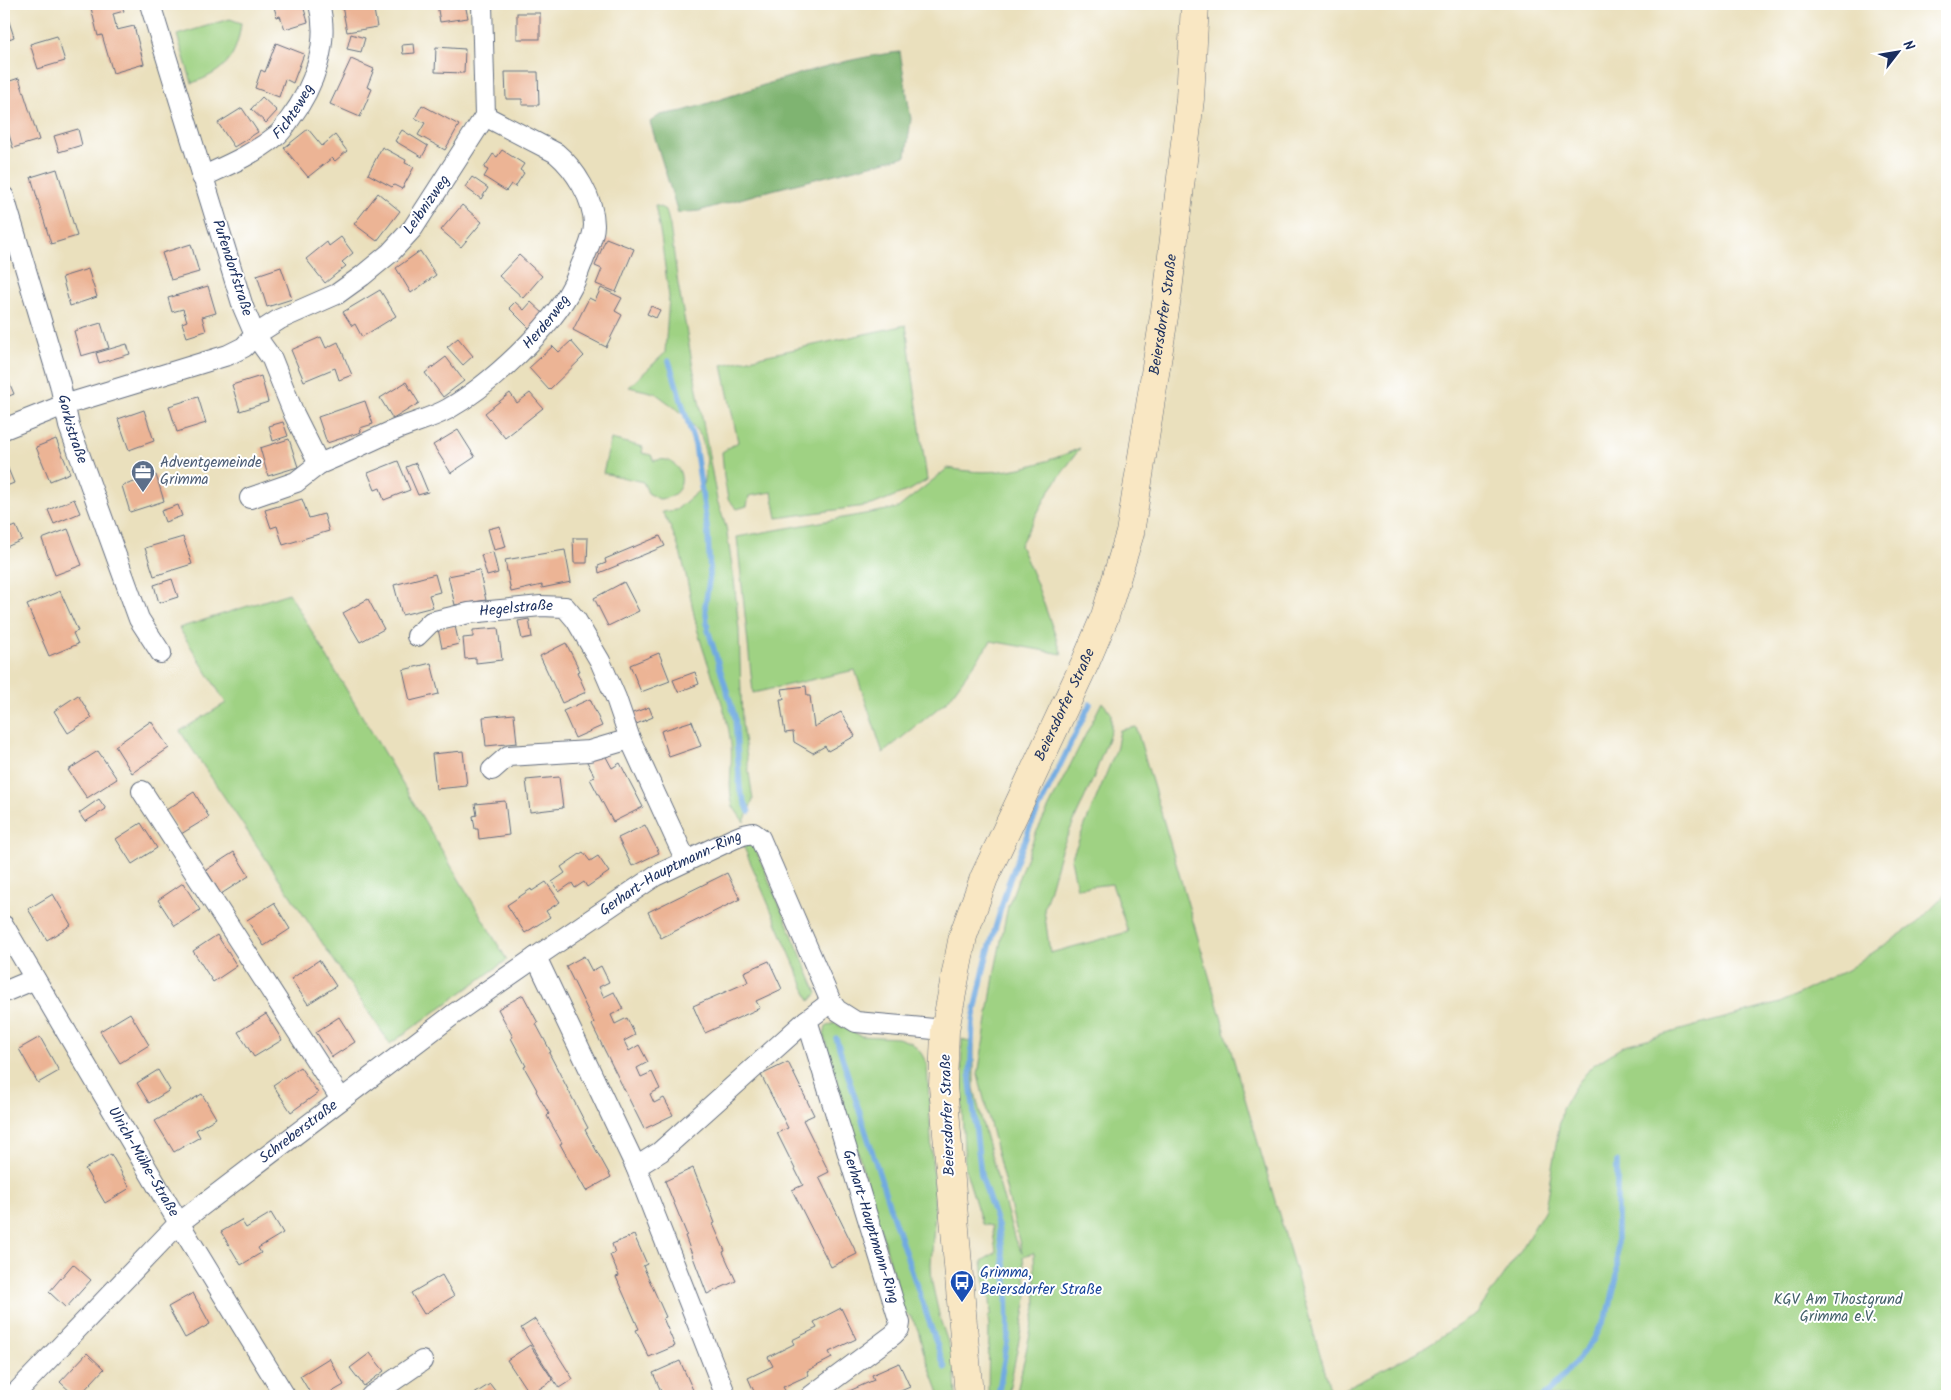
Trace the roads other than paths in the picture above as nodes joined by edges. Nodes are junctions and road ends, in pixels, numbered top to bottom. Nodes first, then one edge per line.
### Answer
1 (150, 4) edge
2 (320, 4) edge
3 (482, 4) edge
4 (1194, 4) edge
5 (486, 116) junction
6 (202, 177) junction
7 (4, 198) edge
8 (255, 335) junction
9 (64, 405) junction
10 (4, 429) edge
11 (319, 464) junction
12 (250, 498) dead end
13 (417, 636) dead end
14 (161, 652) dead end
15 (630, 739) junction
16 (492, 770) dead end
17 (142, 791) dead end
18 (686, 861) junction
19 (4, 926) edge
20 (536, 957) junction
21 (35, 979) junction
22 (4, 992) edge
23 (831, 1002) junction
24 (807, 1020) junction
25 (945, 1030) junction
26 (341, 1099) junction
27 (636, 1167) junction
28 (179, 1223) junction
29 (422, 1361) dead end
30 (14, 1396) edge
31 (286, 1396) edge
32 (371, 1396) edge
33 (726, 1396) edge
34 (811, 1396) edge
35 (969, 1396) edge

1 - 6 street, Pufendorfstraße
2 - 6 street, Fichteweg
3 - 5 street
4 - 25 street, Beiersdorfer Straße
5 - 8 street, Leibnizweg
5 - 11 street, Herderweg
6 - 8 street, Pufendorfstraße
7 - 9 street, Gorkistraße
8 - 9 street, Pufendorfstraße
8 - 11 street
9 - 10 street, Pufendorfstraße
9 - 14 street, Gorkistraße
11 - 12 street, Herderweg
13 - 15 street, Hegelstraße
15 - 16 street
15 - 18 street, Hegelstraße
17 - 26 street, Schreberstraße
18 - 20 street, Gerhart-Hauptmann-Ring
18 - 23 street, Gerhart-Hauptmann-Ring
19 - 21 street, Ulrich-Mühe-Straße
20 - 26 street, Gerhart-Hauptmann-Ring
20 - 27 street
21 - 22 street
21 - 28 street, Ulrich-Mühe-Straße
23 - 24 street
23 - 25 street
24 - 27 street
24 - 34 street, Gerhart-Hauptmann-Ring
25 - 35 street, Beiersdorfer Straße
26 - 28 street, Schreberstraße
27 - 33 street
28 - 30 street, Schreberstraße
28 - 31 street, Ulrich-Mühe-Straße
29 - 32 street

